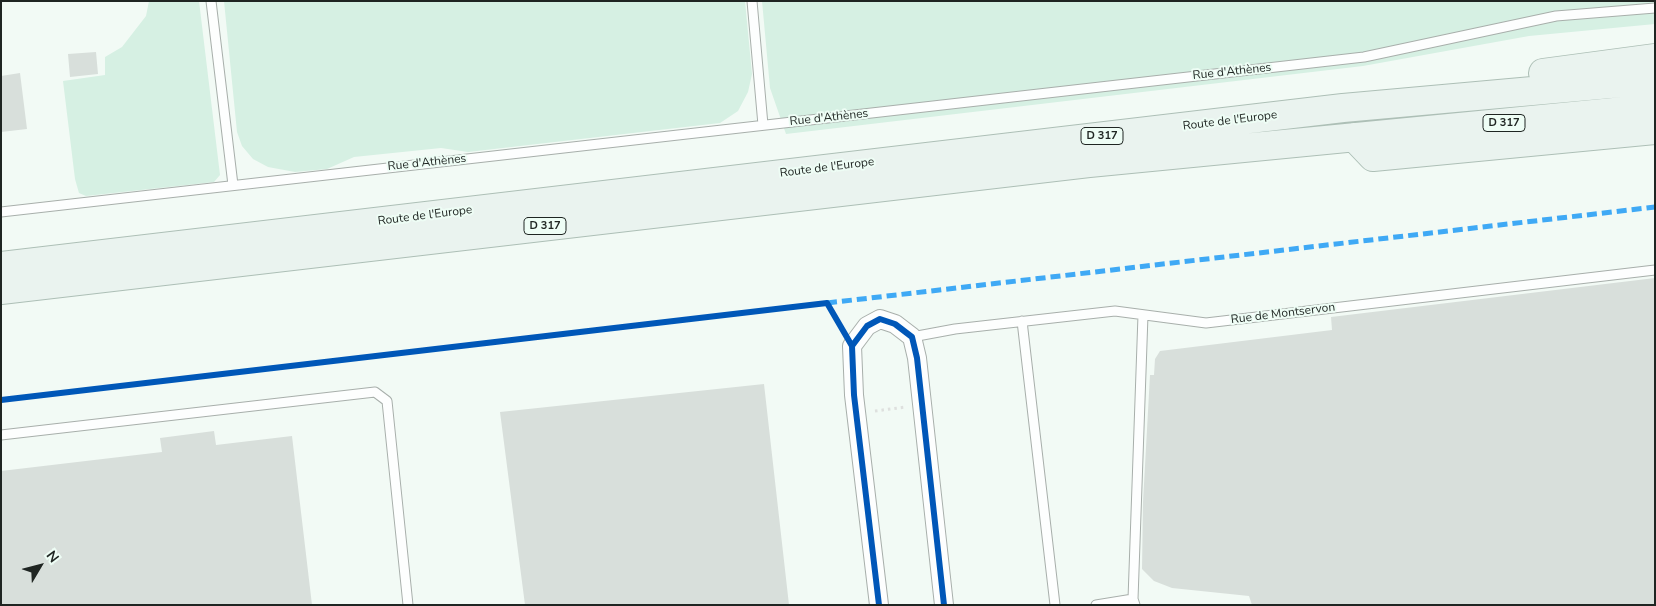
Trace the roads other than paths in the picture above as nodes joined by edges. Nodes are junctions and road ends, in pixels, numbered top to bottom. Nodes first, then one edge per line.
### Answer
1 (211, 1) edge
2 (752, 1) edge
3 (1655, 8) edge
4 (1655, 58) edge
5 (1655, 80) edge
6 (1343, 108) junction
7 (1655, 108) edge
8 (763, 125) junction
9 (1655, 130) edge
10 (1354, 137) junction
11 (233, 185) junction
12 (1, 212) edge
13 (1, 266) edge
14 (1655, 270) edge
15 (1, 290) edge
16 (1143, 315) junction
17 (1022, 321) junction
18 (912, 336) junction
19 (1, 436) edge
20 (1134, 602) edge
21 (408, 605) edge
22 (879, 605) edge
23 (944, 605) edge
24 (1055, 605) edge
25 (1096, 605) edge

1 - 11 lane
2 - 8 lane
3 - 8 lane, Rue d'Athènes
4 - 6 main road
5 - 6 main road, Route de l'Europe / D 317
6 - 13 main road, Route de l'Europe / D 317
7 - 10 main road, Route de l'Europe / D 317
8 - 11 lane, Rue d'Athènes
9 - 10 main road
10 - 15 main road, Route de l'Europe / D 317
11 - 12 lane, Rue d'Athènes
14 - 16 lane, Rue de Montservon
16 - 17 lane, Rue de Montservon
16 - 20 lane
17 - 18 lane, Rue de Montservon
17 - 24 lane
18 - 22 street
18 - 23 street
19 - 21 lane
20 - 25 lane

